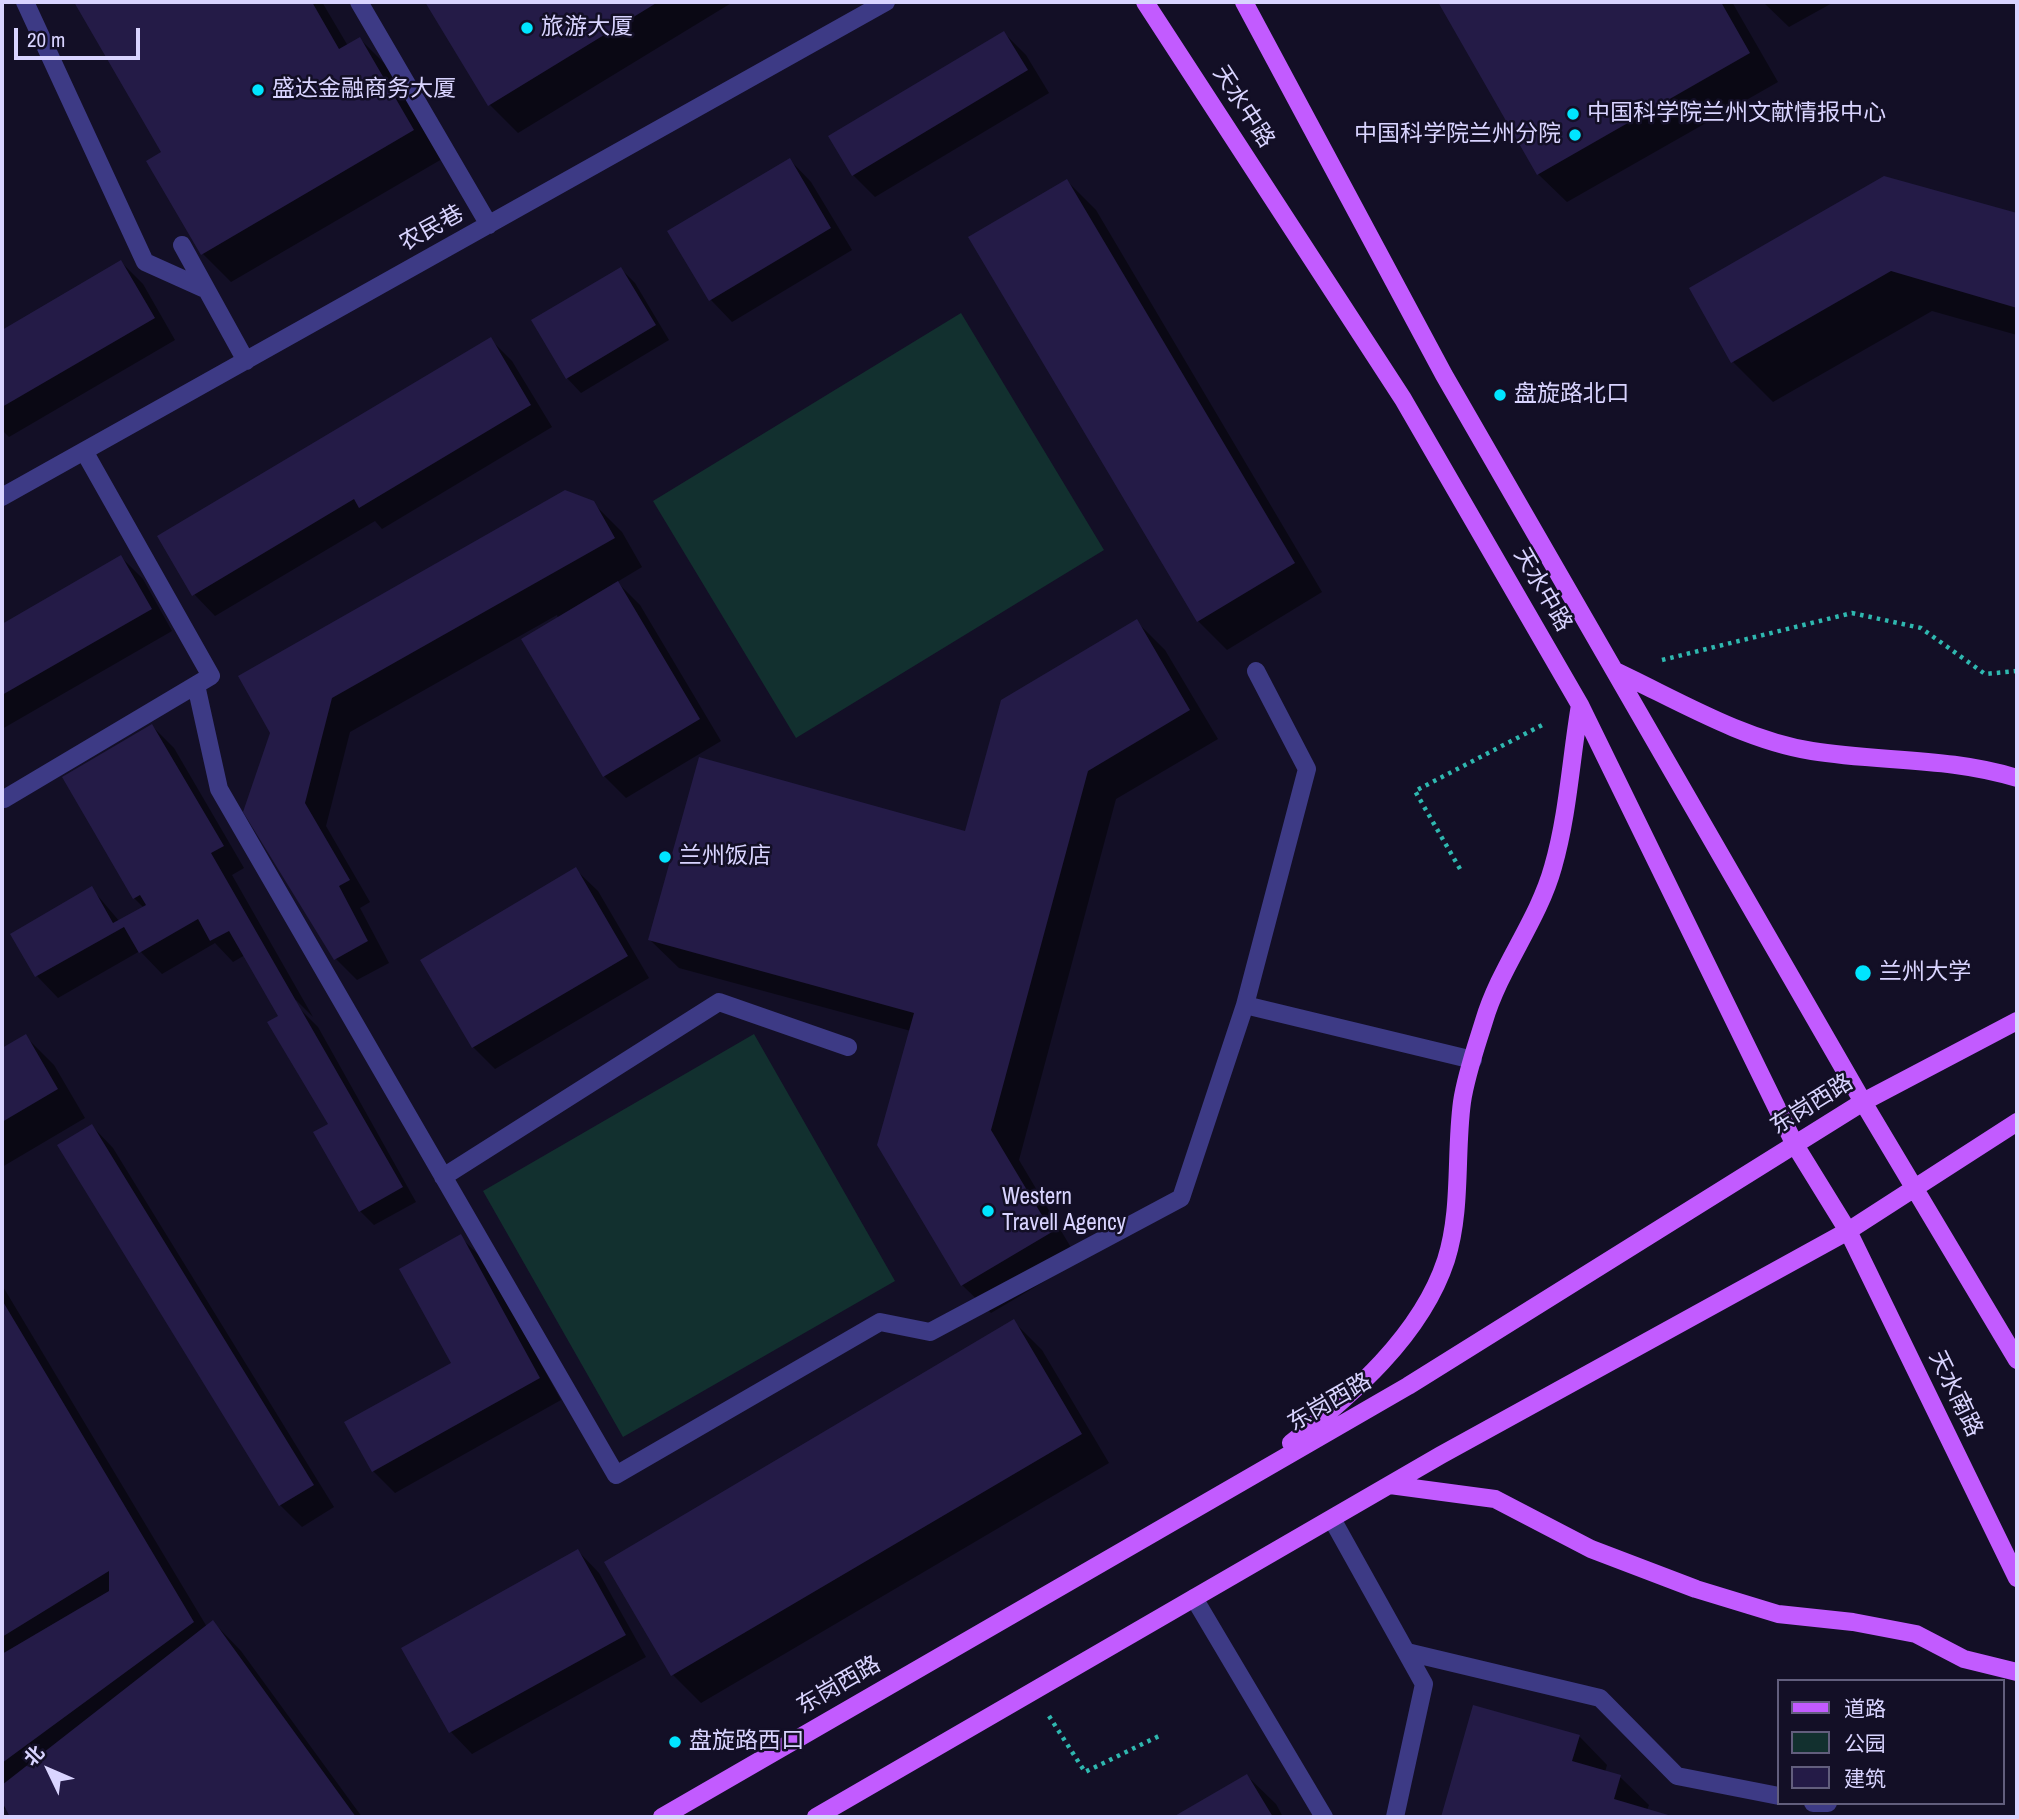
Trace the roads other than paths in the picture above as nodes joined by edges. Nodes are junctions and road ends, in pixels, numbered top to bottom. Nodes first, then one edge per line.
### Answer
1 (25, 2) edge
2 (359, 2) edge
3 (886, 2) edge
4 (1145, 2) edge
5 (1244, 2) edge
6 (489, 225) junction
7 (182, 246) dead end
8 (205, 289) junction
9 (246, 361) junction
10 (84, 451) junction
11 (2, 498) edge
12 (1256, 671) dead end
13 (1615, 671) junction
14 (196, 685) junction
15 (1580, 705) junction
16 (2017, 778) edge
17 (4, 799) dead end
18 (1245, 1005) junction
19 (2017, 1021) edge
20 (848, 1047) dead end
21 (1473, 1060) junction
22 (1863, 1102) junction
23 (2017, 1122) edge
24 (1795, 1145) junction
25 (443, 1177) junction
26 (1917, 1188) junction
27 (1848, 1231) junction
28 (2017, 1360) edge
29 (1390, 1485) junction
30 (1211, 1500) junction
31 (1332, 1519) junction
32 (2017, 1578) edge
33 (1194, 1598) junction
34 (1407, 1652) junction
35 (2017, 1672) edge
36 (1778, 1796) edge
37 (662, 1817) edge
38 (816, 1817) edge
39 (1324, 1817) edge
40 (1395, 1817) edge

1 - 8 street
2 - 6 street
3 - 6 street, 农民巷
4 - 15 main road, 天水中路
5 - 13 main road, 天水中路
6 - 9 street, 农民巷
7 - 8 street
8 - 9 street
9 - 10 street, 农民巷
10 - 11 street, 农民巷
10 - 14 street
12 - 18 street
13 - 16 main road
13 - 22 main road, 天水中路
14 - 17 street
14 - 25 street
15 - 21 main road
15 - 24 main road, 天水中路
18 - 21 street
18 - 25 street
19 - 22 main road, 东岗西路
20 - 25 street
21 - 30 main road
22 - 24 main road, 东岗西路
22 - 26 main road, 天水中路
23 - 26 main road
24 - 27 main road, 天水中路
24 - 30 main road, 东岗西路
26 - 27 main road
26 - 28 main road
27 - 29 main road
27 - 32 main road, 天水南路
29 - 31 main road
29 - 35 main road
30 - 37 main road, 东岗西路
31 - 33 main road
31 - 34 street
33 - 38 main road
33 - 39 street
34 - 36 street
34 - 40 street

